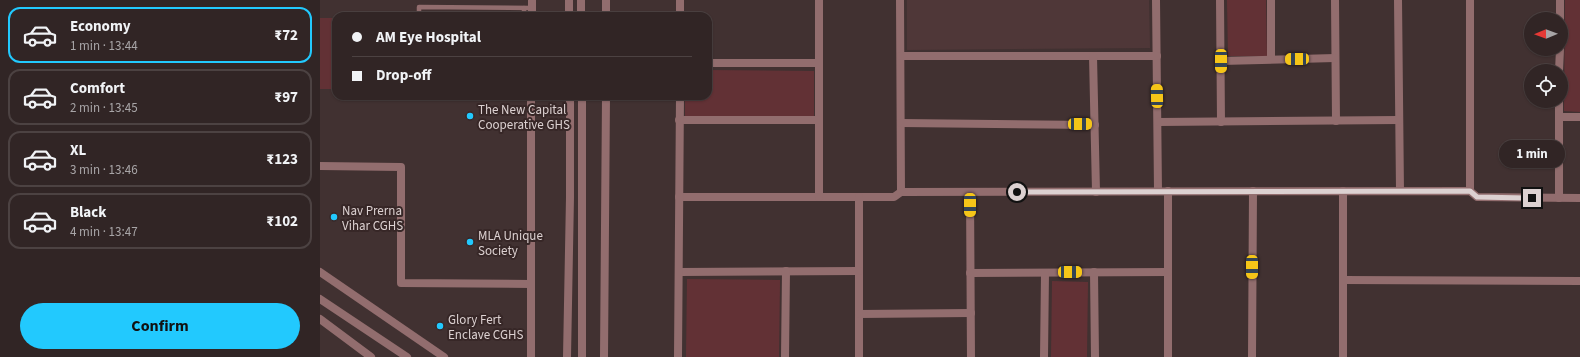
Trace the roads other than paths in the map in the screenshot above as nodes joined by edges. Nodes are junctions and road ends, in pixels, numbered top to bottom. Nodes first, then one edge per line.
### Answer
1 (569, 0) edge
2 (581, 0) edge
3 (606, 0) edge
4 (680, 0) edge
5 (820, 0) edge
6 (900, 0) edge
7 (1156, 0) edge
8 (1220, 0) edge
9 (1271, 0) edge
10 (1335, 0) edge
11 (1398, 0) edge
12 (1470, 0) edge
13 (1560, 0) edge
14 (530, 8) edge
15 (419, 12) edge
16 (569, 12) edge
17 (582, 12) edge
18 (606, 12) edge
19 (680, 12) edge
20 (1560, 12) edge
21 (901, 56) junction
22 (1093, 56) junction
23 (1157, 56) junction
24 (1335, 58) junction
25 (1271, 59) junction
26 (1221, 61) junction
27 (712, 63) edge
28 (819, 63) junction
29 (532, 100) edge
30 (570, 100) edge
31 (582, 100) edge
32 (606, 100) edge
33 (680, 100) edge
34 (1559, 108) edge
35 (1559, 116) junction
36 (1580, 117) edge
37 (680, 120) junction
38 (819, 120) junction
39 (1336, 120) junction
40 (1399, 120) junction
41 (1158, 122) junction
42 (1221, 122) junction
43 (901, 123) junction
44 (1095, 125) junction
45 (320, 166) edge
46 (1158, 191) junction
47 (1168, 191) junction
48 (1253, 191) junction
49 (1343, 191) junction
50 (1400, 191) junction
51 (1470, 191) junction
52 (901, 192) junction
53 (970, 192) junction
54 (1096, 192) junction
55 (679, 197) junction
56 (819, 197) junction
57 (859, 197) junction
58 (1559, 198) junction
59 (1580, 198) edge
60 (859, 271) junction
61 (320, 272) edge
62 (679, 272) junction
63 (786, 272) junction
64 (1045, 272) junction
65 (1094, 272) junction
66 (1168, 272) junction
67 (970, 273) junction
68 (1343, 280) junction
69 (1580, 281) edge
70 (531, 284) junction
71 (320, 299) edge
72 (970, 313) junction
73 (859, 314) junction
74 (320, 319) edge
75 (371, 357) edge
76 (407, 357) edge
77 (444, 357) edge
78 (531, 357) edge
79 (567, 357) edge
80 (582, 357) edge
81 (604, 357) edge
82 (678, 357) edge
83 (785, 357) edge
84 (860, 357) edge
85 (971, 357) edge
86 (1044, 357) edge
87 (1095, 357) edge
88 (1168, 357) edge
89 (1252, 357) edge
90 (1343, 357) edge

1 - 16 street
2 - 17 street
3 - 18 street
4 - 19 street
5 - 28 street
6 - 21 street
7 - 23 street
8 - 26 street
9 - 25 street
10 - 24 street
11 - 40 street
12 - 51 street
13 - 20 street
14 - 15 lane
21 - 22 street
21 - 43 street
22 - 23 street
22 - 44 street
23 - 41 street
24 - 25 street
24 - 39 street
25 - 26 street
26 - 42 street
27 - 28 street
28 - 38 street
29 - 70 street
30 - 79 street
31 - 80 street
32 - 81 street
33 - 37 street
34 - 35 street
35 - 36 street
35 - 58 street
37 - 38 street
37 - 55 street
38 - 56 street
39 - 40 street
39 - 42 street
40 - 50 street
41 - 42 street
41 - 46 street
43 - 44 street
43 - 52 street
44 - 54 street
45 - 70 street
46 - 47 street
46 - 54 street
47 - 48 street
47 - 66 street
48 - 49 street
48 - 89 street
49 - 50 street
49 - 68 street
50 - 51 street
51 - 58 street
52 - 53 street
52 - 57 street
53 - 54 street
53 - 67 street
55 - 56 street
55 - 62 street
56 - 57 street
57 - 60 street
58 - 59 street
60 - 63 street
60 - 73 street
61 - 77 street
62 - 63 street
62 - 82 street
63 - 83 street
64 - 65 street
64 - 67 street
64 - 86 street
65 - 66 street
65 - 87 street
66 - 88 street
67 - 72 street
68 - 69 street
68 - 90 street
70 - 78 street
71 - 76 street
72 - 73 street
72 - 85 street
73 - 84 street
74 - 75 street

